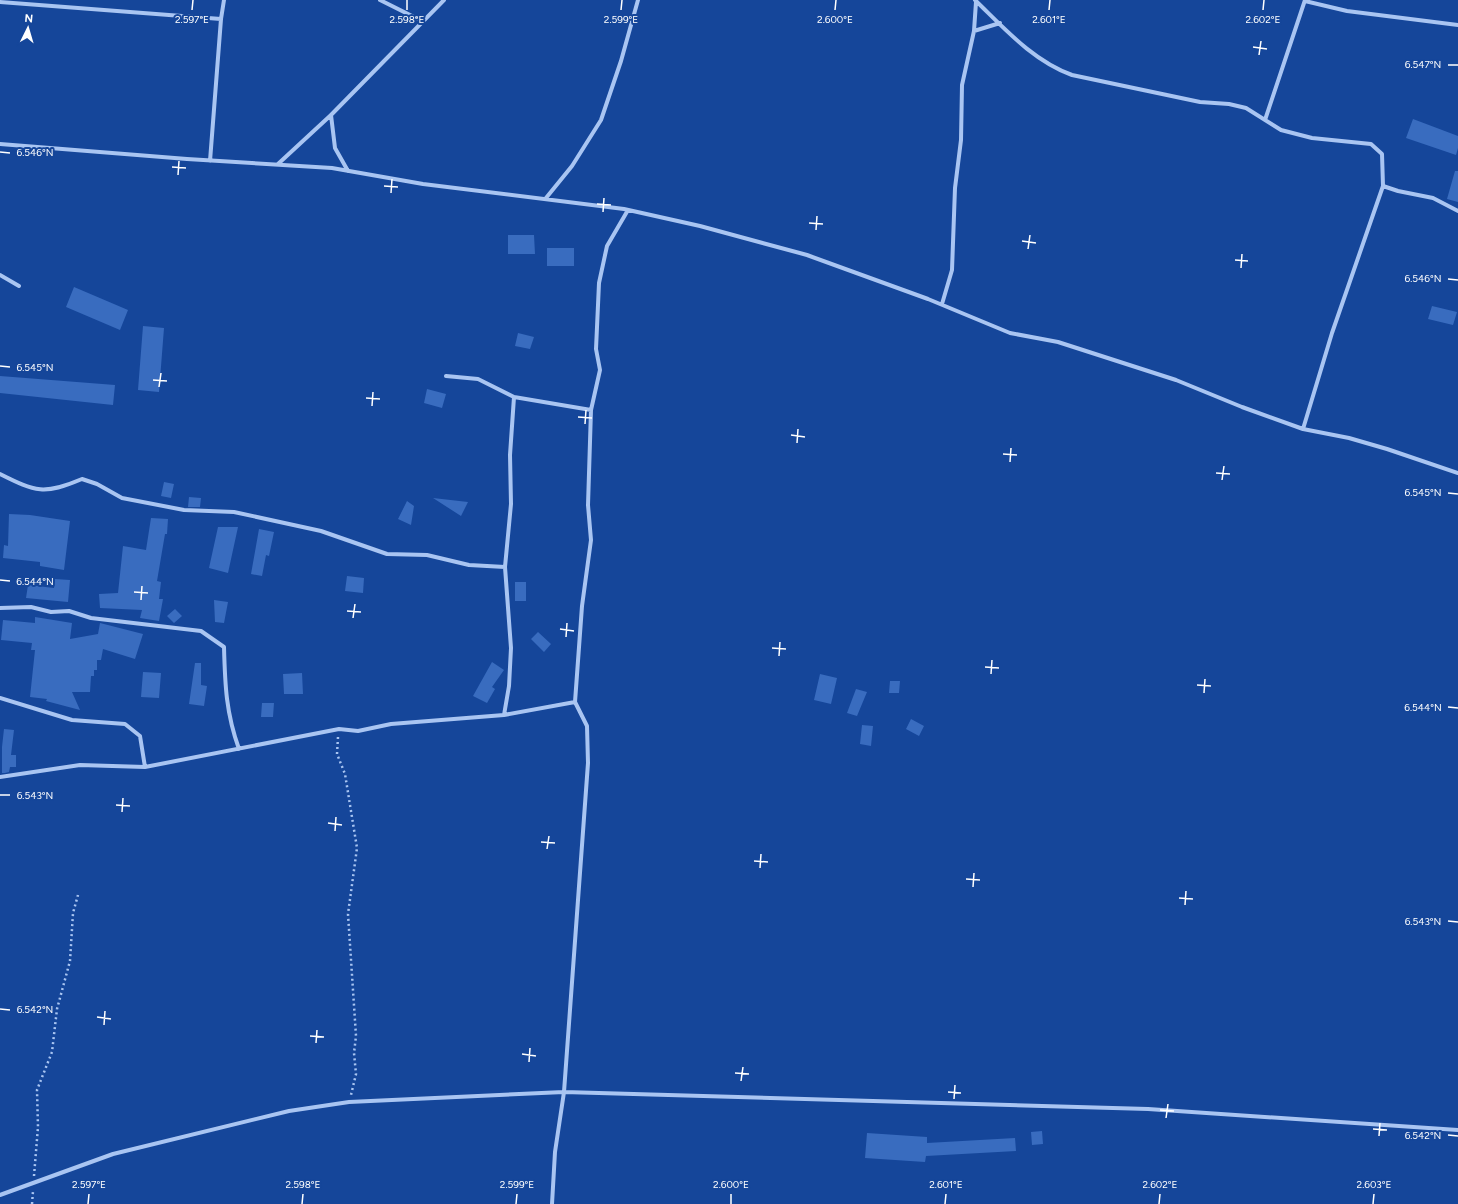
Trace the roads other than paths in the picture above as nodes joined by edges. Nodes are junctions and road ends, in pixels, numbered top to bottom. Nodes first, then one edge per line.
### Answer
1 (224, 0) edge
2 (380, 0) edge
3 (444, 0) edge
4 (638, 0) edge
5 (1305, 0) edge
6 (976, 1) edge
7 (0, 2) edge
8 (221, 19) junction
9 (422, 22) junction
10 (1000, 23) junction
11 (1458, 25) edge
12 (974, 31) junction
13 (331, 115) junction
14 (1265, 120) junction
15 (0, 144) edge
16 (210, 160) junction
17 (278, 164) junction
18 (348, 171) junction
19 (1383, 186) junction
20 (546, 198) junction
21 (628, 210) junction
22 (1458, 211) edge
23 (0, 275) edge
24 (19, 286) dead end
25 (942, 304) junction
26 (446, 376) dead end
27 (514, 397) junction
28 (591, 410) junction
29 (1303, 429) junction
30 (1458, 473) edge
31 (0, 474) edge
32 (505, 567) junction
33 (0, 608) edge
34 (0, 698) edge
35 (575, 702) junction
36 (504, 715) junction
37 (239, 749) junction
38 (145, 767) junction
39 (0, 777) edge
40 (564, 1092) junction
41 (1458, 1130) edge
42 (0, 1195) edge
43 (552, 1204) edge

1 - 8 street
2 - 9 street
3 - 9 street
4 - 20 street
5 - 11 street
5 - 14 street
6 - 10 street
6 - 12 street
7 - 8 street
8 - 16 street
9 - 13 street
10 - 12 street
10 - 14 street
12 - 25 street
13 - 17 street
13 - 18 street
14 - 19 street
15 - 16 street
16 - 17 street
17 - 18 street
18 - 20 street
19 - 22 street
19 - 29 street
20 - 21 street
21 - 25 street
21 - 28 street
23 - 24 street
25 - 29 street
26 - 27 street
27 - 28 street
27 - 32 street
28 - 35 street
29 - 30 street
31 - 32 street
32 - 36 street
33 - 37 street
34 - 38 street
35 - 36 street
35 - 40 street
36 - 37 street
37 - 38 street
38 - 39 street
40 - 41 street
40 - 42 street
40 - 43 street

